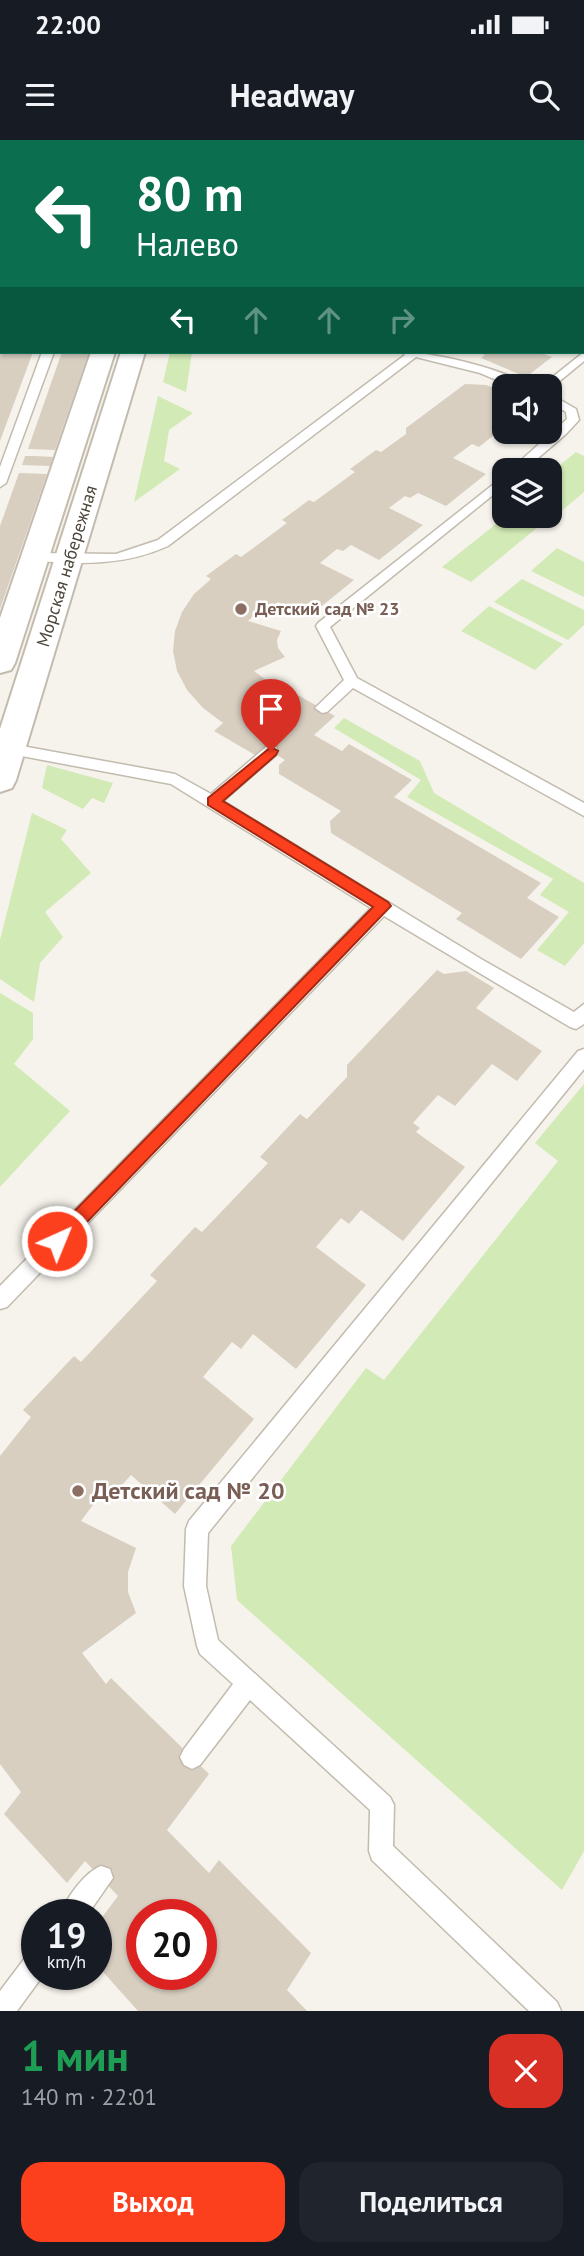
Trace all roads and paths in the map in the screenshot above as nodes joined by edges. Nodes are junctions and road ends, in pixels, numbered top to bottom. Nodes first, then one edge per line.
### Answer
1 (47, 354) edge
2 (103, 354) edge
3 (131, 354) edge
4 (409, 354) edge
5 (414, 354) edge
6 (584, 355) edge
7 (492, 374) edge
8 (561, 374) edge
9 (109, 380) junction
10 (562, 402) edge
11 (562, 432) edge
12 (548, 444) edge
13 (531, 458) edge
14 (0, 483) edge
15 (492, 490) edge
16 (36, 557) junction
17 (69, 559) junction
18 (0, 663) edge
19 (352, 681) junction
20 (321, 708) dead end
21 (5, 747) edge
22 (271, 751) dead end
23 (0, 780) edge
24 (213, 801) junction
25 (584, 810) edge
26 (383, 906) junction
27 (581, 1020) edge
28 (584, 1056) edge
29 (0, 1300) edge
30 (248, 1683) junction
31 (192, 1757) dead end
32 (101, 1878) dead end
33 (85, 1899) edge
34 (21, 1984) edge
35 (1, 2011) edge
36 (548, 2011) edge

1 - 14 lane
2 - 9 street, Морская набережная
3 - 9 street, Морская набережная
4 - 17 lane
5 - 7 lane
6 - 8 lane
9 - 16 street, Морская набережная
9 - 17 street, Морская набережная
10 - 11 lane
12 - 13 lane
15 - 19 lane
16 - 17 lane
16 - 18 street, Морская набережная
17 - 21 street, Морская набережная
19 - 20 lane
19 - 25 lane
21 - 23 street, Морская набережная
21 - 24 lane
22 - 24 lane
24 - 26 lane
26 - 27 lane
26 - 29 lane
28 - 30 lane
30 - 31 lane
30 - 36 lane
32 - 33 lane
34 - 35 lane

